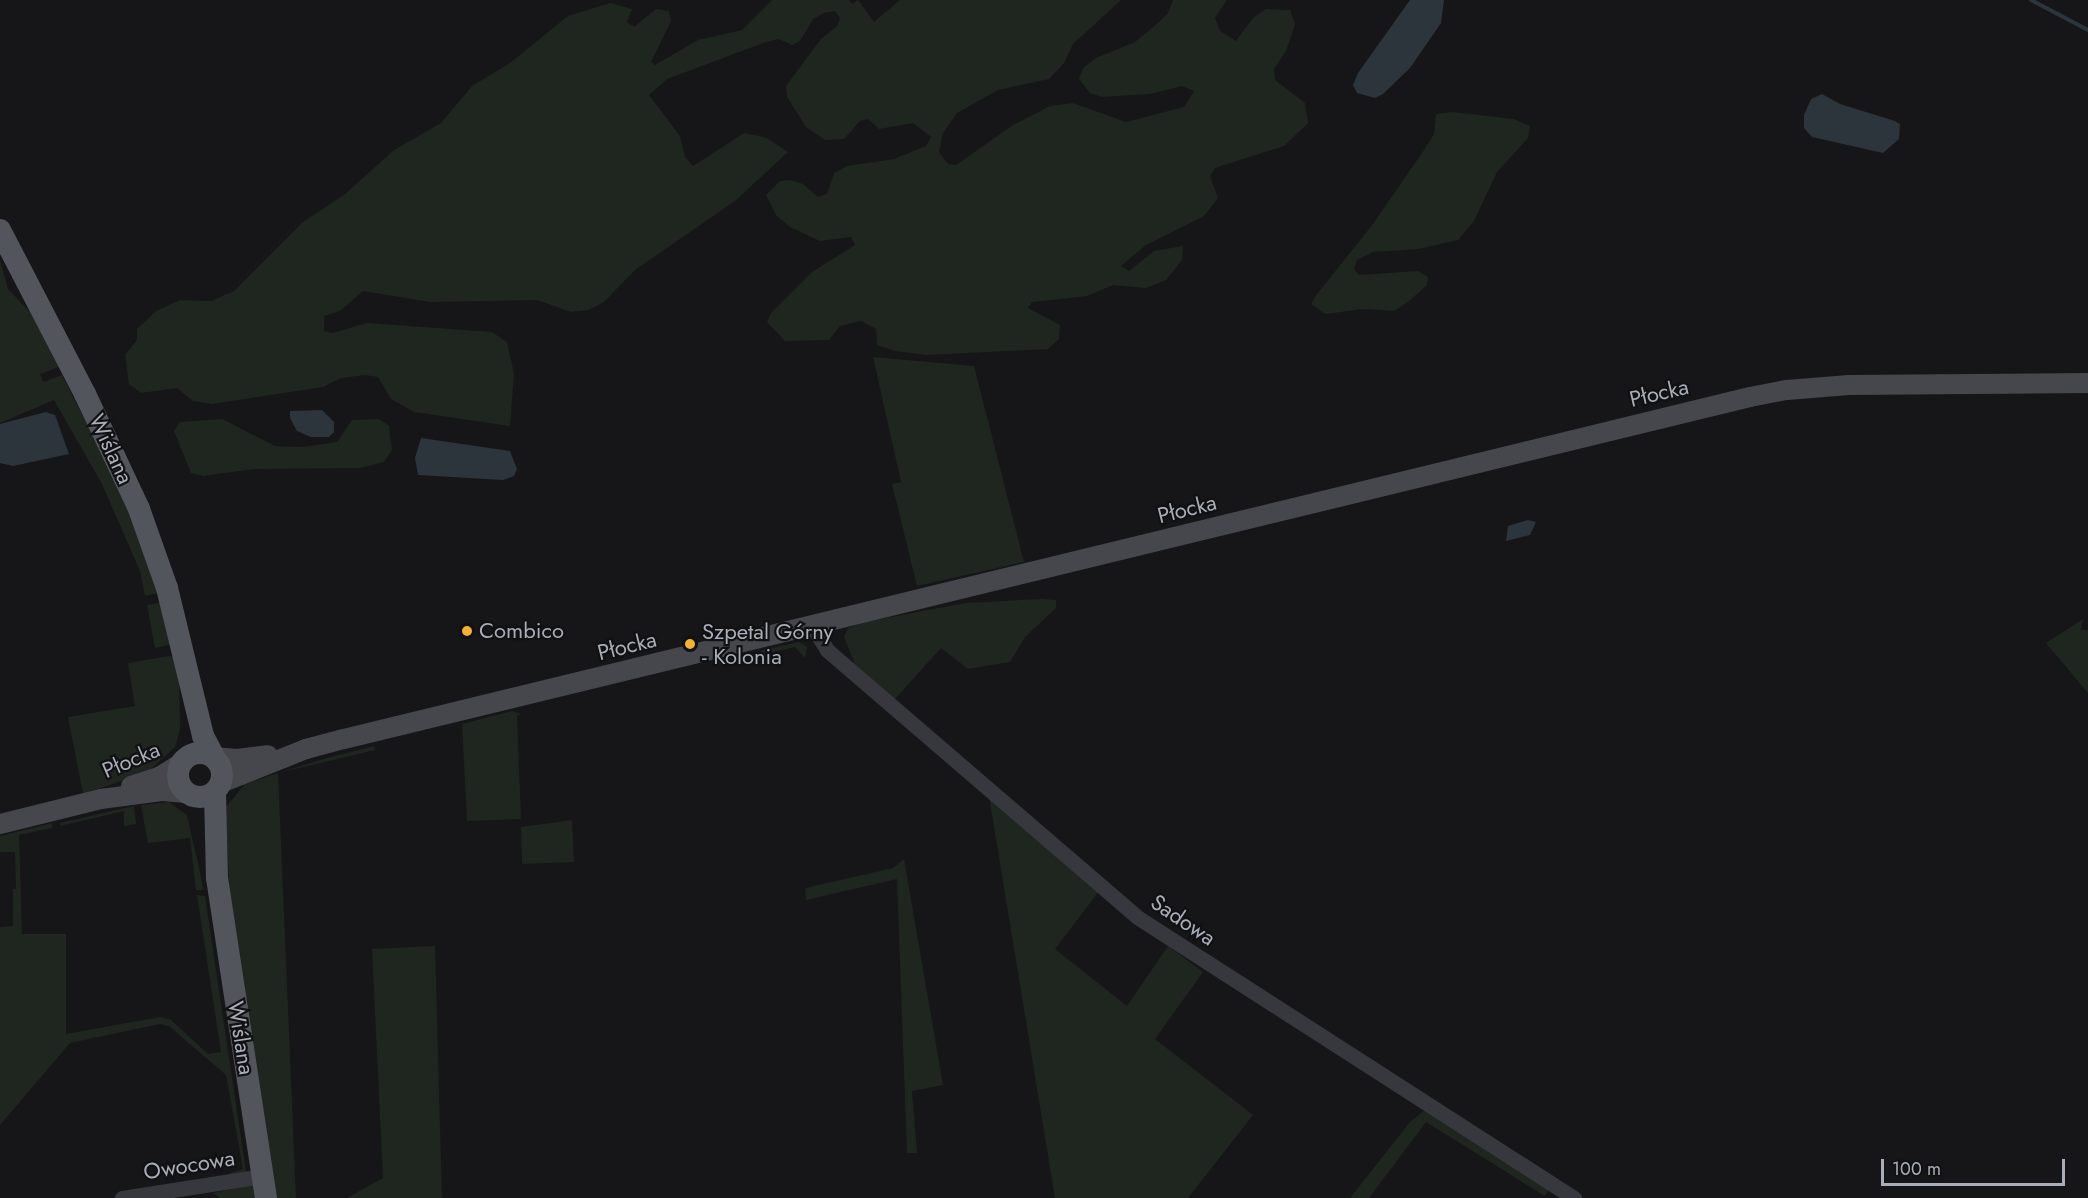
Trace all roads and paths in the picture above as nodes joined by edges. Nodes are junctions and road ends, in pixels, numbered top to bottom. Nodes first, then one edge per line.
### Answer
1 (0, 230) edge
2 (2088, 383) edge
3 (811, 625) junction
4 (187, 681) junction
5 (306, 749) junction
6 (214, 757) junction
7 (183, 761) junction
8 (218, 788) junction
9 (186, 793) junction
10 (101, 799) junction
11 (0, 824) edge
12 (217, 878) junction
13 (262, 1176) junction
14 (122, 1198) edge
15 (266, 1198) edge
16 (1574, 1198) edge

1 - 4 main road, Wiślana
2 - 3 main road, Płocka
3 - 5 main road, Płocka
3 - 16 street, Sadowa
4 - 6 main road, Wiślana
4 - 7 main road, Wiślana
5 - 6 main road, Płocka
5 - 8 main road, Płocka
6 - 7 main road
6 - 8 main road
7 - 9 main road
7 - 10 main road, Płocka
8 - 9 main road
8 - 12 main road, Wiślana
9 - 10 main road, Płocka
9 - 12 main road, Wiślana
10 - 11 main road, Płocka
12 - 13 main road, Wiślana
13 - 14 street, Owocowa
13 - 15 main road, Wiślana

